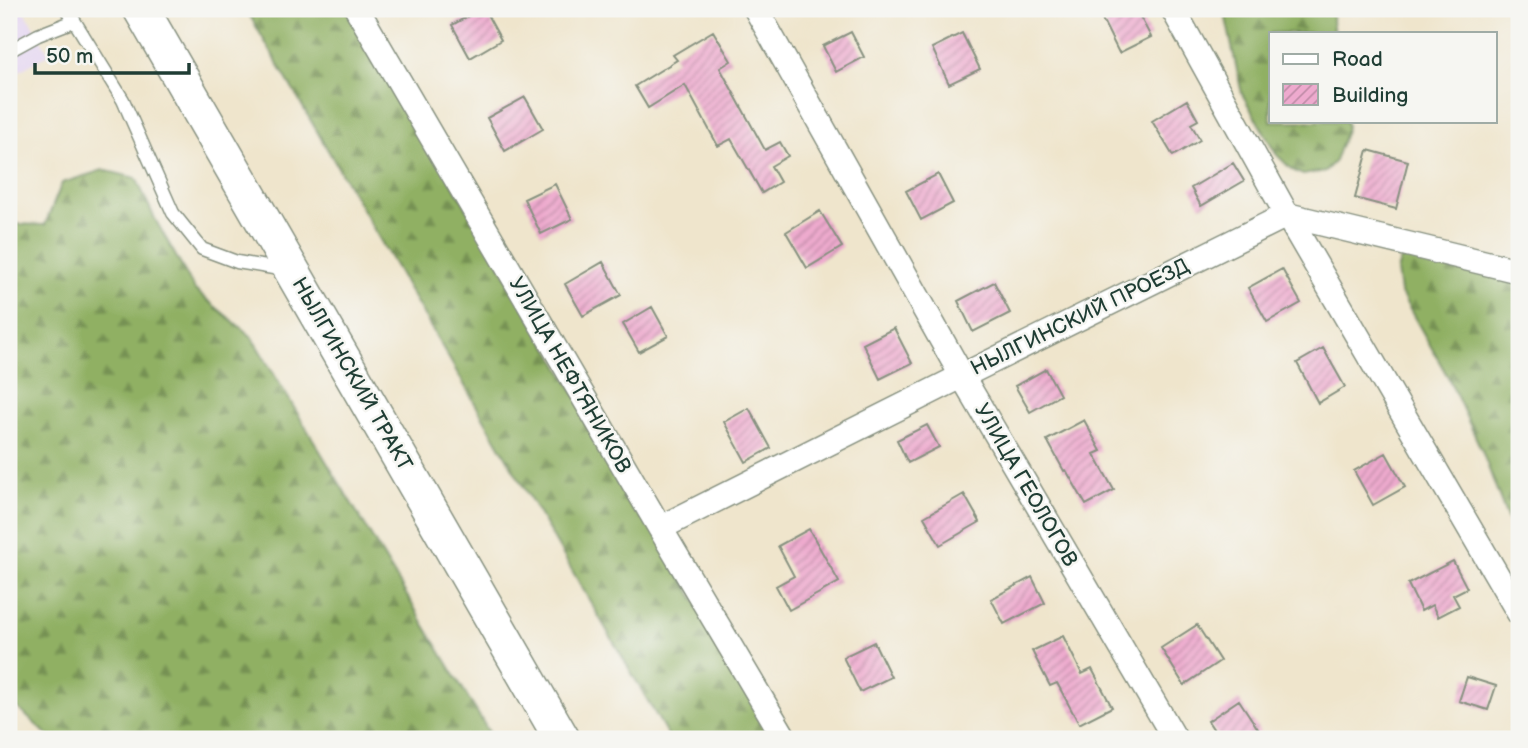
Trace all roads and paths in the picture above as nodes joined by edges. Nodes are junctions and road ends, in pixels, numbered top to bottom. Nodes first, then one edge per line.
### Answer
1 (67, 9) edge
2 (141, 9) edge
3 (356, 9) edge
4 (756, 9) edge
5 (1173, 9) edge
6 (74, 21) junction
7 (9, 51) edge
8 (1287, 215) junction
9 (292, 271) junction
10 (1519, 271) edge
11 (961, 376) junction
12 (660, 528) junction
13 (1519, 613) edge
14 (562, 739) edge
15 (785, 739) edge
16 (1175, 739) edge

1 - 6 lane
2 - 9 main road, НЫЛГИНСКИЙ ТРАКТ
3 - 12 street, УЛИЦА НЕФТЯНИКОВ
4 - 11 street, УЛИЦА ГЕОЛОГОВ
5 - 8 street
6 - 7 lane
6 - 9 lane
8 - 10 street
8 - 11 street, НЫЛГИНСКИЙ ПРОЕЗД
8 - 13 street
9 - 14 main road, НЫЛГИНСКИЙ ТРАКТ
11 - 12 street, НЫЛГИНСКИЙ ПРОЕЗД
11 - 16 street, УЛИЦА ГЕОЛОГОВ
12 - 15 street, УЛИЦА НЕФТЯНИКОВ

